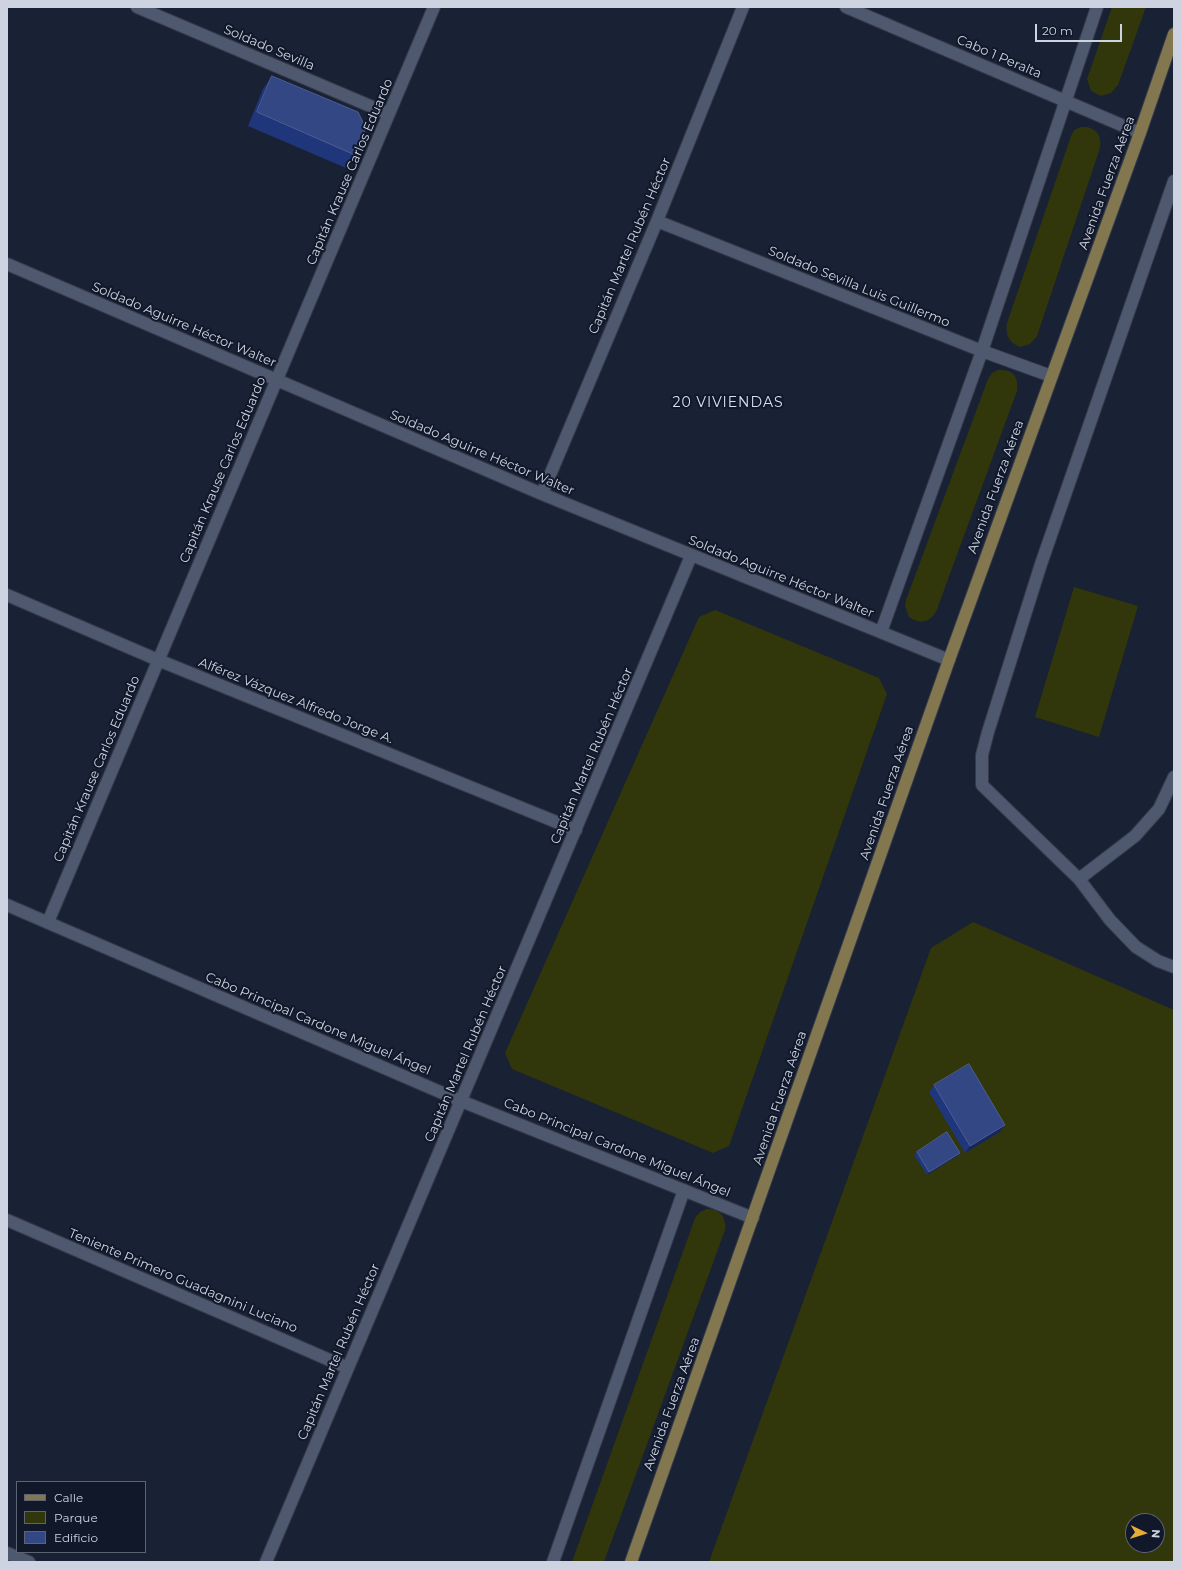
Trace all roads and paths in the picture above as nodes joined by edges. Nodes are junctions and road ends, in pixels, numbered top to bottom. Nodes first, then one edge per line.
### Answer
1 (137, 7) edge
2 (434, 7) edge
3 (743, 7) edge
4 (846, 7) edge
5 (1096, 7) edge
6 (1174, 34) edge
7 (1065, 100) junction
8 (389, 114) junction
9 (1140, 133) junction
10 (1174, 181) edge
11 (1169, 212) edge
12 (657, 221) junction
13 (7, 264) edge
14 (982, 351) junction
15 (1051, 376) junction
16 (277, 380) junction
17 (542, 494) junction
18 (691, 556) junction
19 (7, 596) edge
20 (881, 632) junction
21 (158, 660) junction
22 (949, 660) junction
23 (1174, 776) edge
24 (576, 830) junction
25 (1079, 879) junction
26 (7, 906) edge
27 (48, 922) junction
28 (1174, 967) edge
29 (461, 1101) junction
30 (684, 1190) junction
31 (753, 1218) junction
32 (7, 1220) edge
33 (348, 1368) junction
34 (7, 1553) edge
35 (29, 1562) edge
36 (266, 1562) edge
37 (553, 1562) edge
38 (631, 1562) edge

1 - 8 street, Soldado Sevilla
2 - 8 street, Capitán Krause Carlos Eduardo
3 - 12 street, Capitán Martel Rubén Héctor
4 - 7 street, Cabo 1 Peralta
5 - 7 street
6 - 9 main road, Avenida Fuerza Aérea
7 - 9 street, Cabo 1 Peralta
7 - 14 street
8 - 16 street, Capitán Krause Carlos Eduardo
9 - 15 main road, Avenida Fuerza Aérea
10 - 11 street
11 - 25 street
12 - 14 street, Soldado Sevilla Luis Guillermo
12 - 17 street, Capitán Martel Rubén Héctor
13 - 16 street, Soldado Aguirre Héctor Walter
14 - 15 street, Soldado Sevilla Luis Guillermo
14 - 20 street
15 - 22 main road, Avenida Fuerza Aérea
16 - 17 street, Soldado Aguirre Héctor Walter
16 - 21 street, Capitán Krause Carlos Eduardo
17 - 18 street, Soldado Aguirre Héctor Walter
18 - 20 street, Soldado Aguirre Héctor Walter
18 - 24 street, Capitán Martel Rubén Héctor
19 - 21 street, Alférez Vázquez Alfredo Jorge A.
20 - 22 street, Soldado Aguirre Héctor Walter
21 - 24 street, Alférez Vázquez Alfredo Jorge A.
21 - 27 street, Capitán Krause Carlos Eduardo
22 - 31 main road, Avenida Fuerza Aérea
23 - 25 street
24 - 29 street, Capitán Martel Rubén Héctor
25 - 28 street
26 - 27 street, Cabo Principal Cardone Miguel Ángel
27 - 29 street, Cabo Principal Cardone Miguel Ángel
29 - 30 street, Cabo Principal Cardone Miguel Ángel
29 - 33 street, Capitán Martel Rubén Héctor
30 - 31 street, Cabo Principal Cardone Miguel Ángel
30 - 37 street
31 - 38 main road, Avenida Fuerza Aérea
32 - 33 street, Teniente Primero Guadagnini Luciano
33 - 36 street, Capitán Martel Rubén Héctor
34 - 35 street

